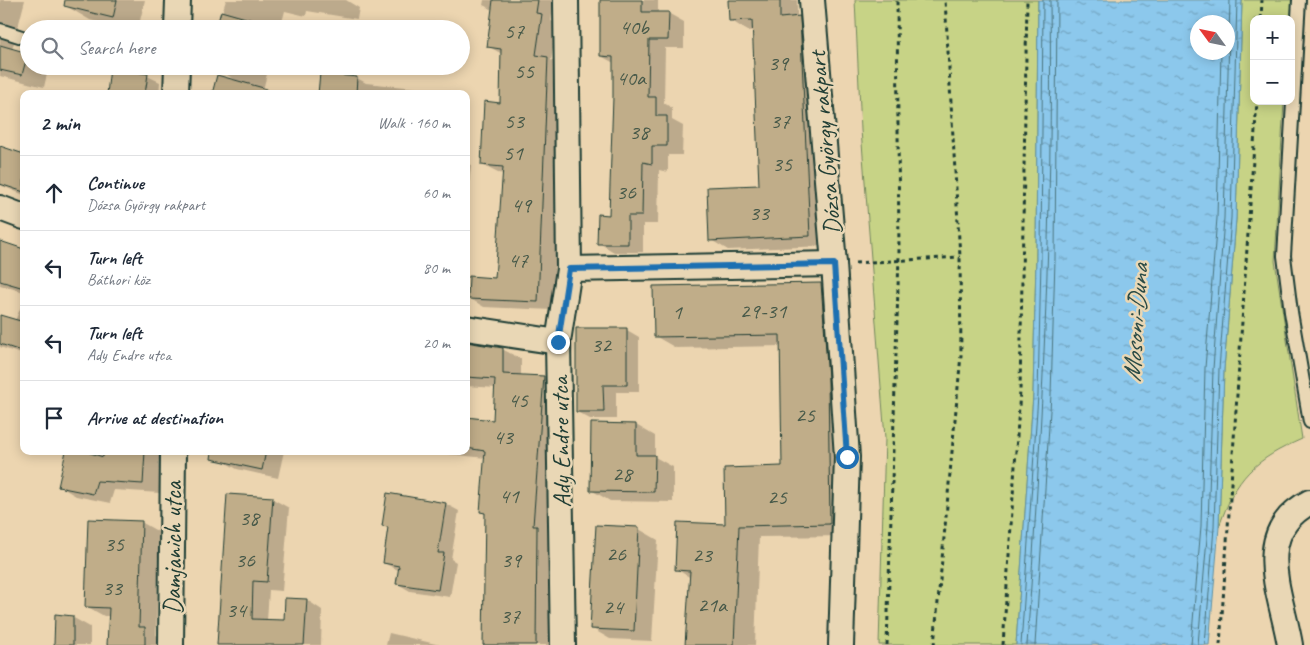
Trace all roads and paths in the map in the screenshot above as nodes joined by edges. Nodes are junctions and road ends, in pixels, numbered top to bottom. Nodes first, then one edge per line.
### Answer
1 (178, 0) edge
2 (566, 0) edge
3 (812, 0) edge
4 (897, 0) edge
5 (945, 0) edge
6 (1028, 0) edge
7 (1262, 0) edge
8 (1299, 0) edge
9 (1261, 15) edge
10 (177, 20) edge
11 (0, 30) edge
12 (20, 35) edge
13 (177, 75) edge
14 (176, 90) edge
15 (1257, 105) edge
16 (0, 208) edge
17 (20, 216) edge
18 (960, 257) junction
19 (899, 262) junction
20 (834, 264) junction
21 (569, 269) junction
22 (470, 329) edge
23 (558, 342) junction
24 (1310, 422) edge
25 (173, 455) edge
26 (1310, 502) edge
27 (171, 645) edge
28 (563, 645) edge
29 (841, 645) edge
30 (887, 645) edge
31 (934, 645) edge
32 (1003, 645) edge
33 (1220, 645) edge
34 (1290, 645) edge

1 - 10 street
2 - 21 street, Ady Endre utca
3 - 20 street, Dózsa György rakpart
4 - 19 path
5 - 18 path
6 - 32 path
7 - 9 path
8 - 24 lane
11 - 12 lane
13 - 14 street
15 - 33 path
16 - 17 street
18 - 19 path
18 - 31 path
19 - 20 path
19 - 30 path
20 - 21 street
20 - 29 street, Dózsa György rakpart
21 - 23 street, Ady Endre utca
22 - 23 street
23 - 28 street, Ady Endre utca
25 - 27 street, Damjanich utca
26 - 34 street

